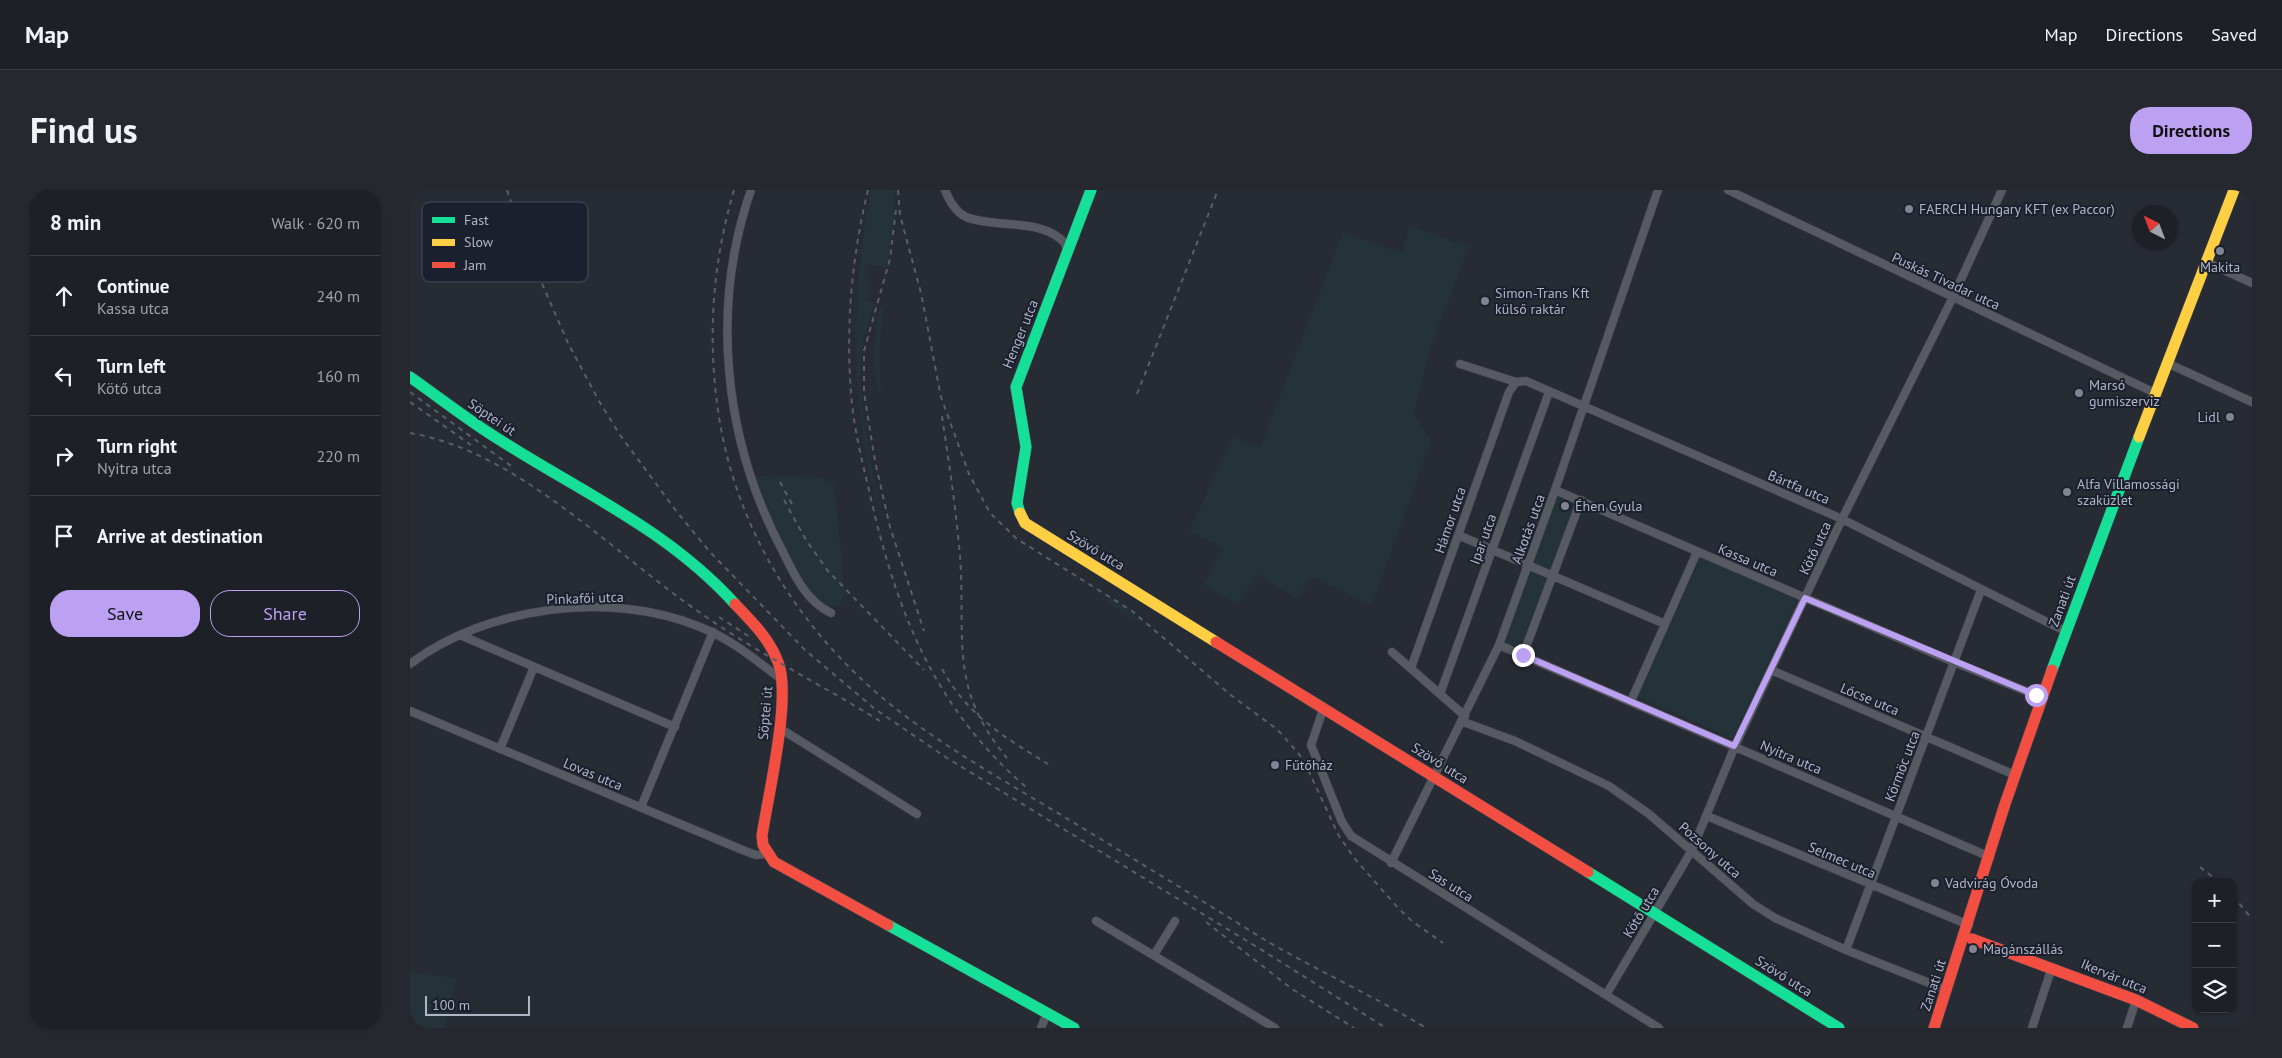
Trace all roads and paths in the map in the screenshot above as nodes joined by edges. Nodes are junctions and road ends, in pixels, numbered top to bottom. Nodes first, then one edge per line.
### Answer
1 (751, 190) edge
2 (945, 190) edge
3 (1091, 190) edge
4 (1658, 190) edge
5 (1728, 190) edge
6 (2002, 190) edge
7 (2234, 190) edge
8 (1067, 253) junction
9 (2206, 262) junction
10 (2252, 283) edge
11 (1952, 299) junction
12 (2167, 363) junction
13 (1460, 364) dead end
14 (410, 377) edge
15 (1516, 382) junction
16 (1549, 392) junction
17 (2155, 393) junction
18 (2252, 402) edge
19 (1582, 408) junction
20 (1555, 490) junction
21 (1581, 500) junction
22 (1842, 519) junction
23 (1025, 523) joint
24 (1458, 535) junction
25 (1492, 550) junction
26 (1697, 552) junction
27 (1528, 565) junction
28 (1552, 575) junction
29 (1981, 590) junction
30 (1805, 598) junction
31 (831, 613) dead end
32 (1666, 624) junction
33 (713, 632) junction
34 (2067, 632) junction
35 (460, 635) junction
36 (1500, 645) junction
37 (1392, 652) dead end
38 (1523, 655) junction
39 (1954, 662) junction
40 (410, 664) edge
41 (534, 667) junction
42 (1411, 668) junction
43 (1771, 670) junction
44 (783, 681) junction
45 (1440, 694) junction
46 (2043, 698) junction
47 (1631, 702) junction
48 (1324, 707) junction
49 (410, 711) edge
50 (1463, 718) junction
51 (675, 727) junction
52 (781, 729) junction
53 (1926, 736) junction
54 (1734, 746) junction
55 (500, 749) junction
56 (2015, 775) junction
57 (1432, 776) junction
58 (641, 808) junction
59 (917, 814) dead end
60 (1707, 816) junction
61 (1896, 816) junction
62 (1692, 850) junction
63 (767, 854) junction
64 (1990, 857) junction
65 (1391, 863) junction
66 (1870, 885) junction
67 (1654, 914) junction
68 (1096, 920) dead end
69 (1175, 921) dead end
70 (1969, 933) junction
71 (1846, 950) junction
72 (1154, 955) junction
73 (2052, 967) junction
74 (1947, 990) junction
75 (1606, 995) junction
76 (2136, 1000) junction
77 (1047, 1013) junction
78 (1041, 1028) edge
79 (1074, 1028) edge
80 (1275, 1028) edge
81 (1659, 1028) edge
82 (1839, 1028) edge
83 (1934, 1028) edge
84 (2032, 1028) edge
85 (2127, 1028) edge
86 (2192, 1028) edge

1 - 31 street
2 - 8 street
3 - 8 street, Henger utca
4 - 19 street, Alkotás utca
5 - 11 street, Puskás Tivadar utca
6 - 11 street, Kötő utca
7 - 9 street, Zanati út
8 - 23 street, Henger utca
9 - 10 street
9 - 12 street, Zanati út
11 - 17 street, Puskás Tivadar utca
11 - 22 street, Kötő utca
12 - 17 street, Zanati út
12 - 18 street
13 - 15 street, Bártfa utca
14 - 44 street, Söptei út
15 - 16 street, Bártfa utca
15 - 24 street, Hámor utca
16 - 19 street, Bártfa utca
16 - 25 street, Ipar utca
17 - 34 street, Zanati út
19 - 20 street, Alkotás utca
19 - 22 street, Bártfa utca
20 - 21 street, Kassa utca
20 - 27 street, Alkotás utca
21 - 26 street, Kassa utca
21 - 28 street
22 - 29 street, Bártfa utca
22 - 30 street, Kötő utca
23 - 48 street, Szövő utca
24 - 25 street
24 - 42 street, Hámor utca
25 - 27 street
25 - 45 street, Ipar utca
26 - 30 street, Kassa utca
26 - 32 street
27 - 28 street
27 - 36 street, Alkotás utca
28 - 32 street
28 - 38 street
29 - 34 street, Bártfa utca
29 - 39 street, Körmöc utca
30 - 39 street, Kassa utca
30 - 43 street, Kötő utca
32 - 47 street
33 - 35 street, Pinkafői utca
33 - 44 street, Pinkafői utca
33 - 51 street
34 - 46 street, Zanati út
35 - 40 street, Pinkafői utca
35 - 41 street
36 - 38 street, Nyitra utca
36 - 50 street, Alkotás utca
37 - 42 street
38 - 47 street, Nyitra utca
39 - 46 street, Kassa utca
39 - 53 street, Körmöc utca
41 - 51 street
41 - 55 street
42 - 45 street
43 - 53 street, Lőcse utca
43 - 54 street, Kötő utca
44 - 52 street, Söptei út
45 - 50 street
46 - 56 street, Zanati út
47 - 54 street, Nyitra utca
48 - 57 street, Szövő utca
48 - 65 street, Sas utca
49 - 55 street, Lovas utca
50 - 57 street, Alkotás utca
50 - 62 street, Pozsony utca
51 - 58 street
52 - 59 street
52 - 63 street, Söptei út
53 - 56 street, Lőcse utca
53 - 61 street, Körmöc utca
54 - 60 street, Kötő utca
54 - 61 street, Nyitra utca
55 - 58 street, Lovas utca
56 - 64 street, Zanati út
57 - 65 street, Alkotás utca
57 - 67 street, Szövő utca
58 - 63 street, Lovas utca
60 - 62 street, Kötő utca
60 - 66 street, Selmec utca
61 - 64 street, Nyitra utca
61 - 66 street, Körmöc utca
62 - 67 street, Kötő utca
62 - 71 street, Pozsony utca
63 - 77 street
64 - 70 street, Zanati út
65 - 75 street, Sas utca
66 - 70 street, Selmec utca
66 - 71 street, Körmöc utca
67 - 75 street, Kötő utca
67 - 82 street, Szövő utca
68 - 72 street
69 - 72 street
70 - 73 street, Ikervár utca
70 - 74 street, Zanati út
71 - 74 street, Pozsony utca
72 - 80 street
73 - 76 street, Ikervár utca
73 - 84 street
74 - 83 street, Zanati út
75 - 81 street, Sas utca
76 - 85 street
76 - 86 street, Ikervár utca
77 - 78 street
77 - 79 street

